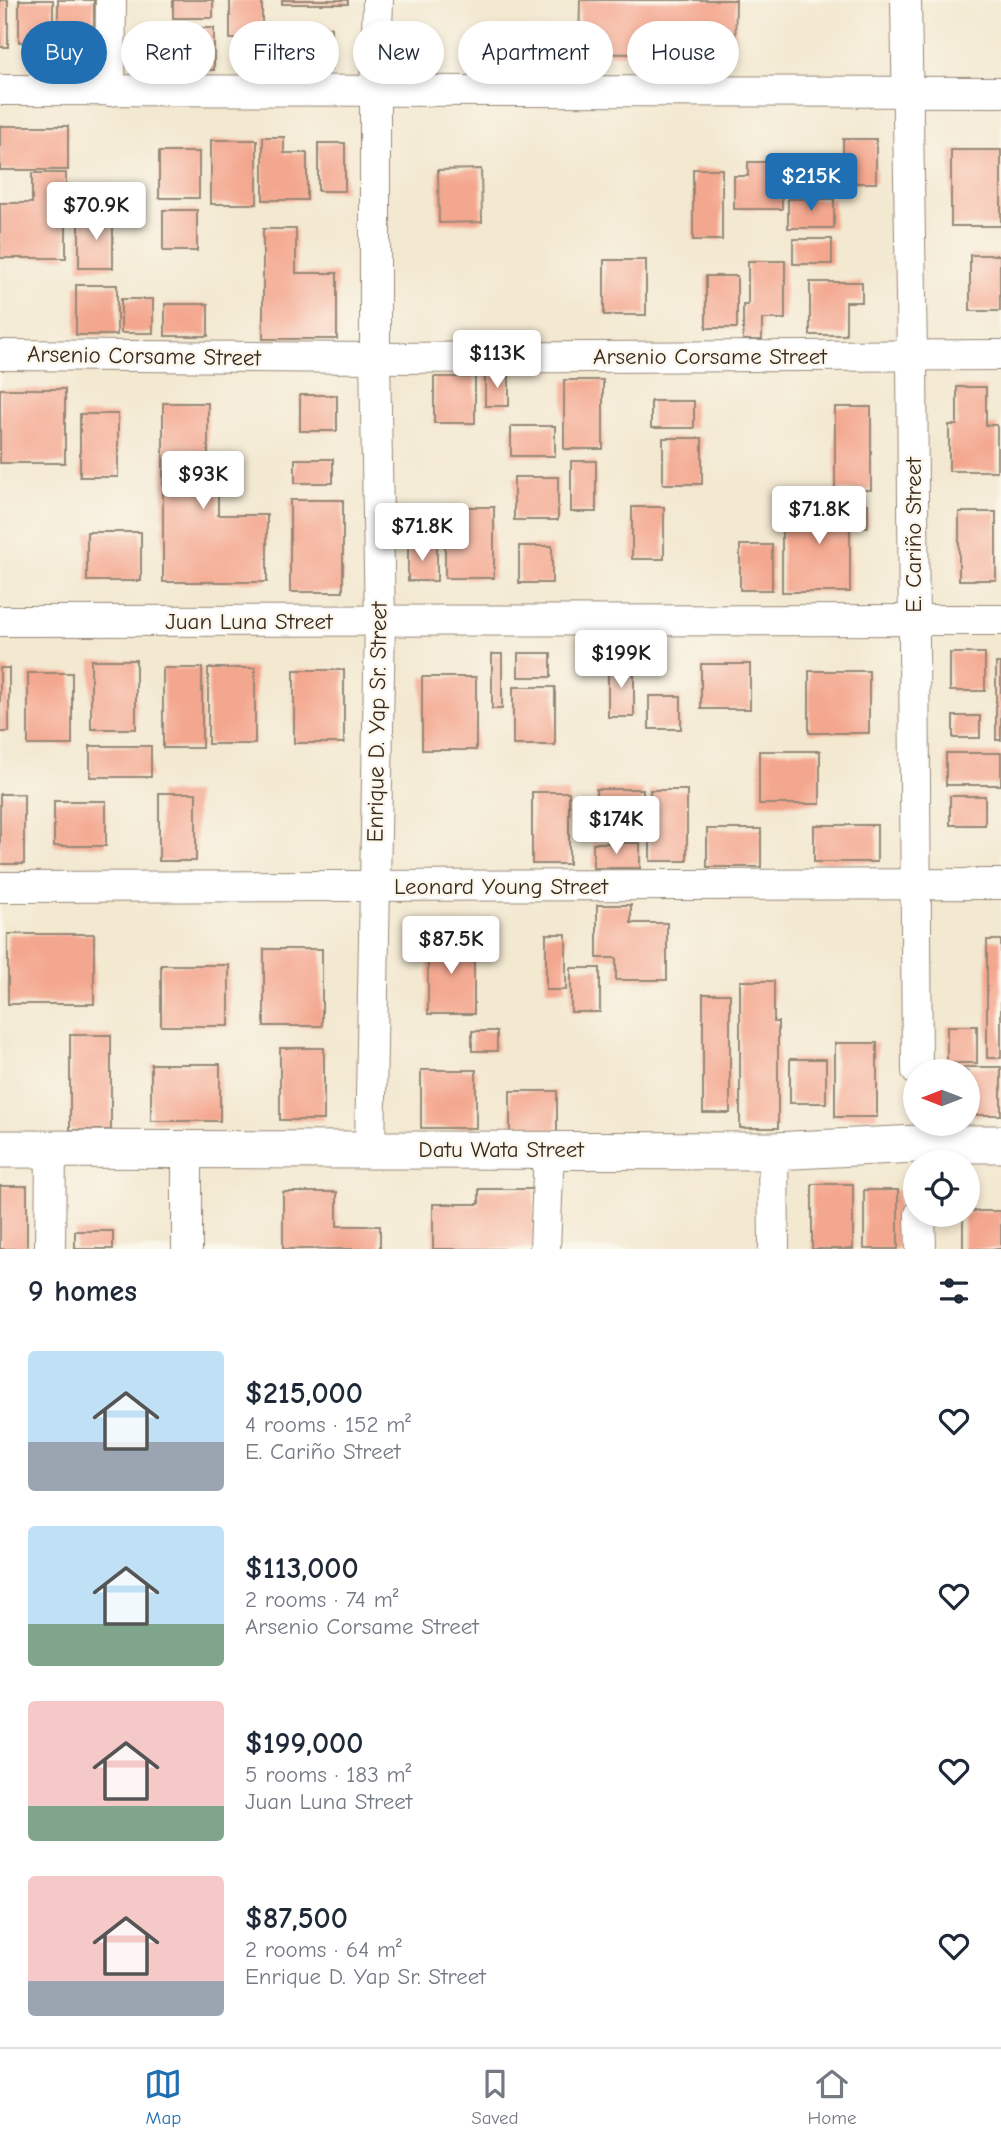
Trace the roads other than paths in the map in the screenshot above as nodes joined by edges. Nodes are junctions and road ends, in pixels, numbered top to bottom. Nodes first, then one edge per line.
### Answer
1 (111, 0) edge
2 (378, 0) edge
3 (906, 0) edge
4 (0, 90) edge
5 (375, 90) junction
6 (110, 91) junction
7 (1001, 92) edge
8 (908, 93) junction
9 (0, 355) edge
10 (912, 355) junction
11 (1001, 355) edge
12 (375, 358) junction
13 (913, 620) junction
14 (1001, 620) edge
15 (0, 621) edge
16 (380, 621) junction
17 (915, 883) junction
18 (1001, 884) edge
19 (0, 887) edge
20 (374, 887) junction
21 (917, 1059) edge
22 (918, 1143) edge
23 (1001, 1144) edge
24 (0, 1149) edge
25 (370, 1149) junction
26 (549, 1149) junction
27 (51, 1150) junction
28 (187, 1151) junction
29 (773, 1151) junction
30 (920, 1227) edge
31 (50, 1249) edge
32 (187, 1249) edge
33 (545, 1249) edge
34 (774, 1249) edge
35 (921, 1249) edge

1 - 6 street
2 - 5 street, Enrique D. Yap Sr. Street
3 - 8 street, E. Cariño Street
4 - 6 street
5 - 6 street
5 - 8 street
5 - 12 street, Enrique D. Yap Sr. Street
7 - 8 street
8 - 10 street, E. Cariño Street
9 - 12 street, Arsenio Corsame Street
10 - 11 street, Arsenio Corsame Street
10 - 12 street, Arsenio Corsame Street
10 - 13 street, E. Cariño Street
12 - 16 street, Enrique D. Yap Sr. Street
13 - 14 street, Juan Luna Street
13 - 16 street, Juan Luna Street
13 - 17 street, E. Cariño Street
15 - 16 street, Juan Luna Street
16 - 20 street, Enrique D. Yap Sr. Street
17 - 18 street, Leonard Young Street
17 - 20 street, Leonard Young Street
17 - 21 street, E. Cariño Street
19 - 20 street, Leonard Young Street
20 - 25 street, Enrique D. Yap Sr. Street
22 - 23 street, Datu Wata Street
22 - 29 street, Datu Wata Street
24 - 27 street, Datu Wata Street
25 - 26 street, Datu Wata Street
25 - 28 street, Datu Wata Street
26 - 29 street, Datu Wata Street
26 - 33 street
27 - 28 street, Datu Wata Street
27 - 31 street
28 - 32 street
29 - 34 street
30 - 35 street

